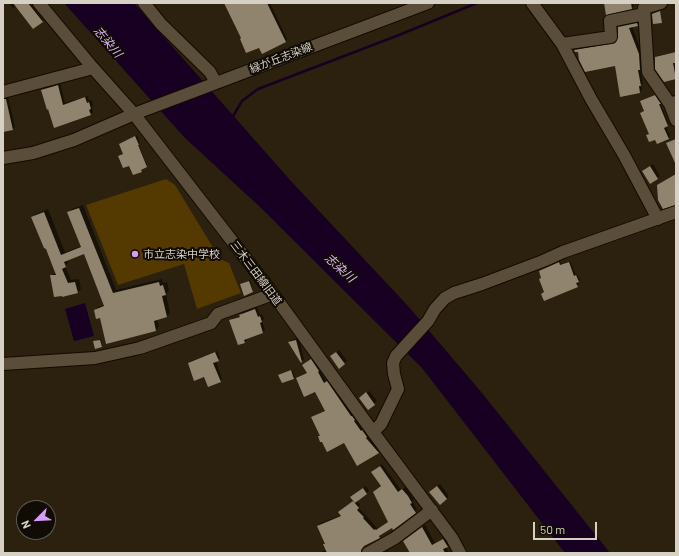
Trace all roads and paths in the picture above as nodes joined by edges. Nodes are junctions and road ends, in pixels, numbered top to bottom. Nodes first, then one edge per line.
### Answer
1 (39, 3) edge
2 (144, 3) edge
3 (427, 3) edge
4 (532, 3) edge
5 (661, 3) edge
6 (644, 14) junction
7 (562, 44) junction
8 (94, 68) junction
9 (216, 83) junction
10 (3, 92) edge
11 (673, 103) edge
12 (134, 114) junction
13 (676, 120) edge
14 (3, 158) edge
15 (676, 212) edge
16 (658, 219) junction
17 (273, 294) junction
18 (3, 364) edge
19 (373, 432) junction
20 (432, 510) junction
21 (368, 553) edge
22 (460, 553) edge

1 - 8 street, 三木三田線旧道
2 - 9 street
3 - 9 street, 緑が丘志染線
4 - 7 street
5 - 6 street
6 - 7 street
6 - 11 street
7 - 16 street
8 - 10 street
8 - 12 street, 三木三田線旧道
9 - 12 street, 緑が丘志染線
11 - 13 street
12 - 14 street, 緑が丘志染線
12 - 17 street, 三木三田線旧道
15 - 16 street
16 - 19 street
17 - 18 street
17 - 19 street, 三木三田線旧道
19 - 20 street, 三木三田線旧道
20 - 21 street
20 - 22 street, 三木三田線旧道

